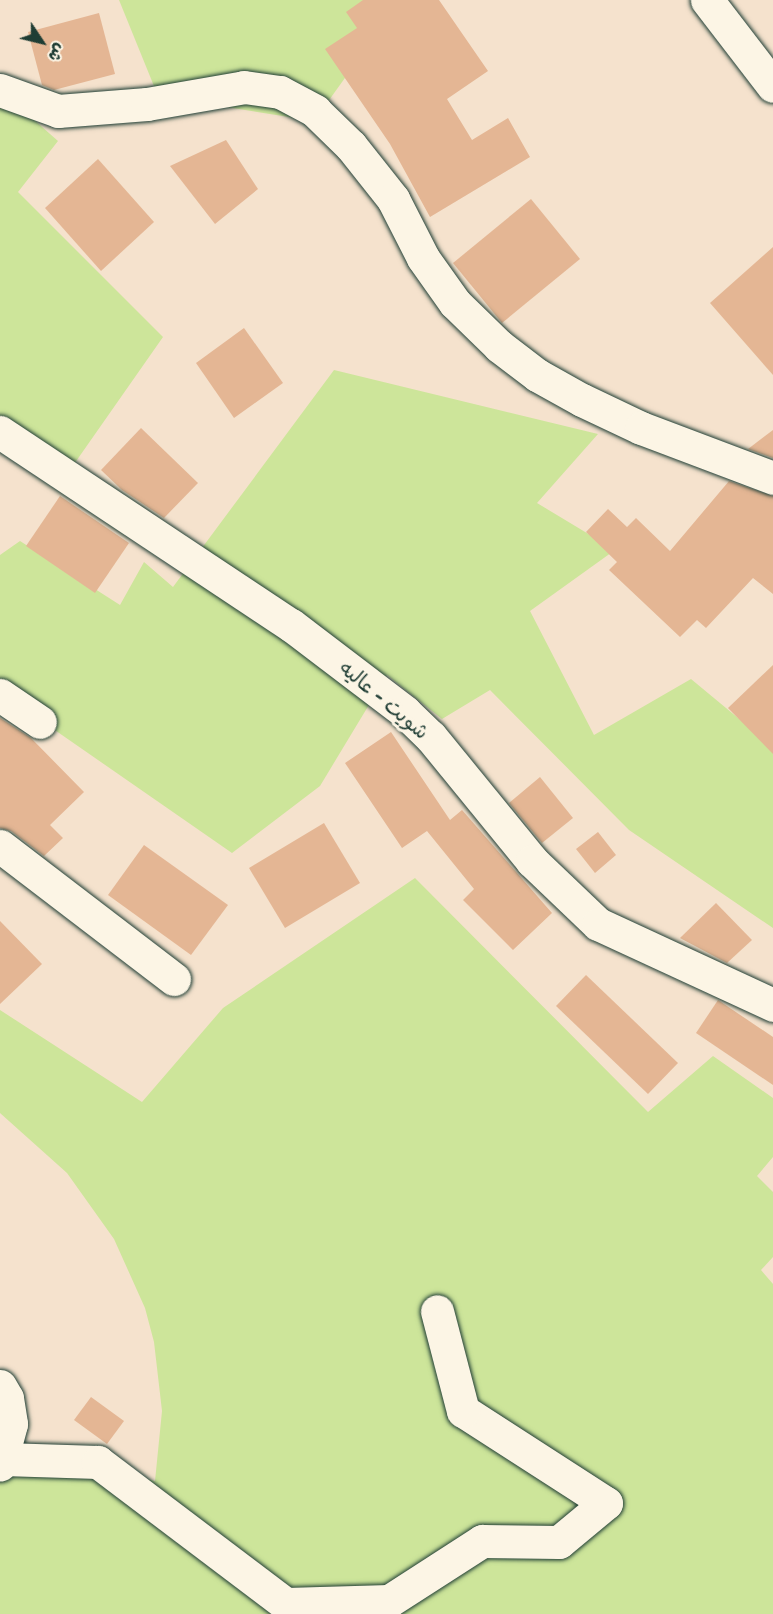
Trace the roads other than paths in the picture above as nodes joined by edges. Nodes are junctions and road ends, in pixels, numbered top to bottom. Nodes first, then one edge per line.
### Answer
1 (707, 0) edge
2 (773, 86) edge
3 (0, 90) edge
4 (0, 432) edge
5 (773, 478) edge
6 (0, 695) edge
7 (40, 722) dead end
8 (0, 846) edge
9 (174, 979) dead end
10 (773, 1005) edge
11 (437, 1311) dead end
12 (0, 1386) edge
13 (1, 1462) edge

1 - 2 street
3 - 5 street
4 - 10 street, شويت - عاليه
6 - 7 street
8 - 9 street
11 - 13 street
12 - 13 street

